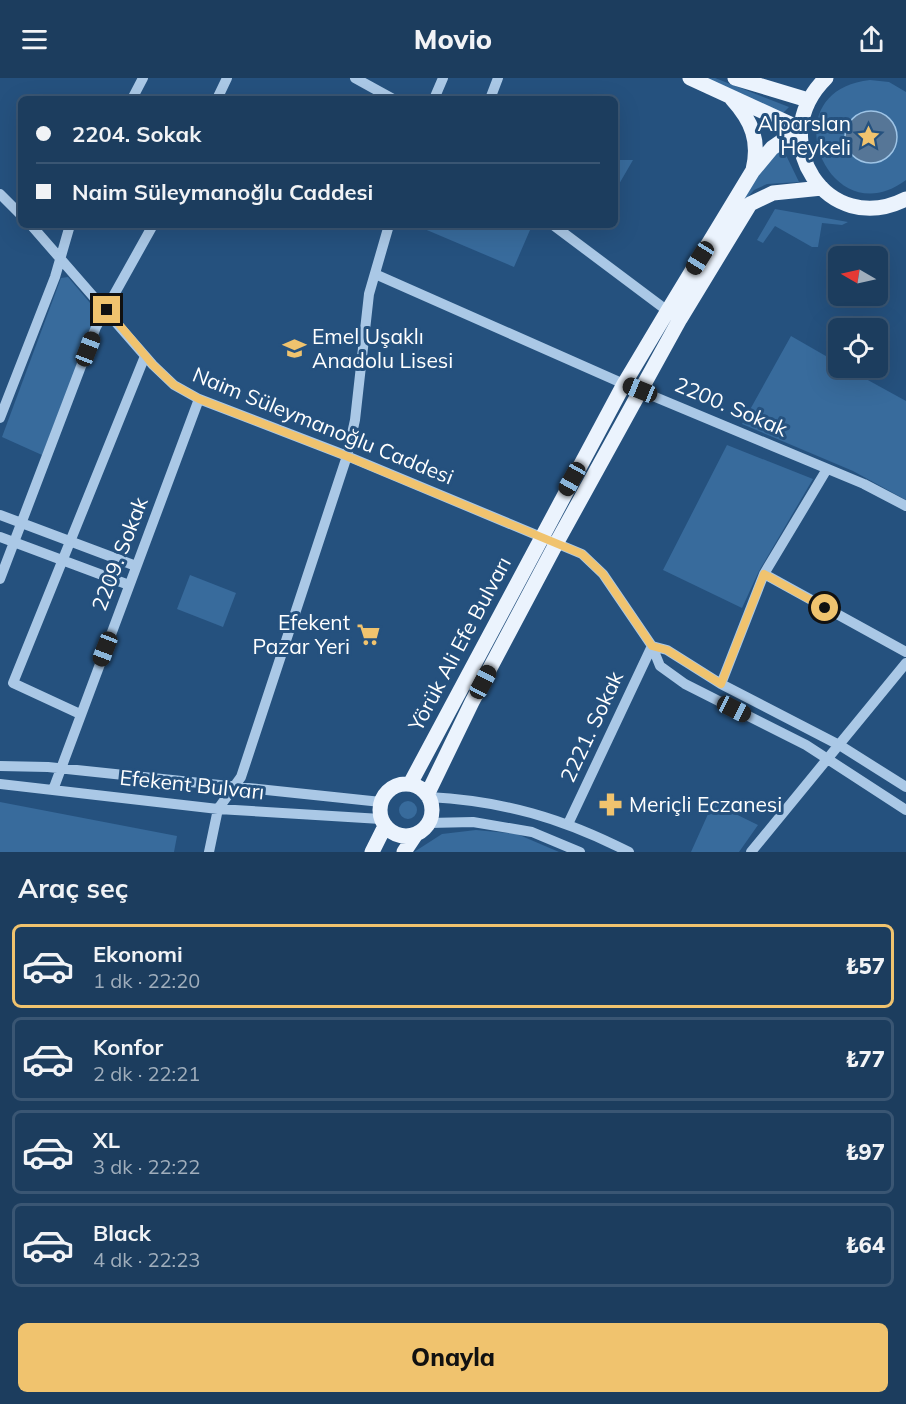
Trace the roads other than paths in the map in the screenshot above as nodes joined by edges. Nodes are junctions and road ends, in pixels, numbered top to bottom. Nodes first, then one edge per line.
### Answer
1 (143, 78) edge
2 (227, 78) edge
3 (355, 78) edge
4 (442, 78) edge
5 (498, 78) edge
6 (690, 78) edge
7 (735, 78) edge
8 (826, 78) edge
9 (774, 84) edge
10 (728, 95) junction
11 (134, 96) edge
12 (218, 96) edge
13 (388, 96) edge
14 (435, 96) edge
15 (491, 96) edge
16 (808, 100) junction
17 (799, 132) junction
18 (753, 172) junction
19 (822, 188) junction
20 (0, 194) edge
21 (903, 203) edge
22 (18, 211) edge
23 (34, 228) edge
24 (69, 228) edge
25 (151, 228) edge
26 (388, 228) edge
27 (557, 228) edge
28 (59, 255) junction
29 (375, 274) junction
30 (107, 310) junction
31 (674, 315) junction
32 (145, 356) junction
33 (624, 384) junction
34 (640, 390) junction
35 (199, 399) junction
36 (0, 418) edge
37 (346, 456) junction
38 (827, 469) junction
39 (906, 506) edge
40 (0, 515) edge
41 (21, 523) junction
42 (541, 536) junction
43 (0, 537) edge
44 (69, 541) junction
45 (14, 542) junction
46 (557, 542) junction
47 (62, 560) junction
48 (136, 566) junction
49 (764, 574) junction
50 (0, 579) edge
51 (129, 585) junction
52 (652, 646) junction
53 (906, 652) edge
54 (906, 663) edge
55 (721, 684) junction
56 (80, 714) junction
57 (841, 746) junction
58 (828, 759) junction
59 (0, 766) edge
60 (60, 769) junction
61 (0, 784) edge
62 (410, 784) junction
63 (906, 787) edge
64 (232, 788) junction
65 (53, 790) junction
66 (428, 796) junction
67 (381, 802) junction
68 (218, 809) junction
69 (906, 810) edge
70 (383, 822) junction
71 (429, 823) junction
72 (568, 824) junction
73 (416, 834) junction
74 (209, 852) edge
75 (372, 852) edge
76 (404, 852) edge
77 (580, 852) edge
78 (629, 852) edge
79 (751, 852) edge

1 - 11 street
2 - 12 street
3 - 13 street
4 - 14 street
5 - 15 street
6 - 10 main road
7 - 9 main road
8 - 16 main road
9 - 16 main road
10 - 17 main road
10 - 18 main road
16 - 17 main road
17 - 18 main road, Yörük Ali Efe Bulvarı
17 - 19 main road
18 - 31 main road, Yörük Ali Efe Bulvarı
19 - 21 main road
19 - 31 main road, Yörük Ali Efe Bulvarı
20 - 22 street
23 - 28 street, Naim Süleymanoğlu Caddesi
24 - 28 street
25 - 30 street
26 - 29 street
27 - 31 street
28 - 30 street, Naim Süleymanoğlu Caddesi
28 - 36 street
29 - 33 street, 2200. Sokak
29 - 37 street
30 - 32 street, Naim Süleymanoğlu Caddesi
30 - 41 street
31 - 33 main road, Yörük Ali Efe Bulvarı
31 - 34 main road, Yörük Ali Efe Bulvarı
32 - 35 street, Naim Süleymanoğlu Caddesi
32 - 44 street
33 - 34 street, 2200. Sokak
33 - 42 main road, Yörük Ali Efe Bulvarı
34 - 38 street, 2200. Sokak
34 - 46 main road, Yörük Ali Efe Bulvarı
35 - 37 street, Naim Süleymanoğlu Caddesi
35 - 48 street, 2209. Sokak
37 - 42 street, Naim Süleymanoğlu Caddesi
37 - 64 street
38 - 39 street, 2200. Sokak
38 - 49 street
40 - 41 street
41 - 44 street
41 - 45 street
42 - 46 street, Naim Süleymanoğlu Caddesi
42 - 62 main road, Yörük Ali Efe Bulvarı
43 - 45 street
44 - 47 street
44 - 48 street
45 - 47 street
45 - 50 street
46 - 52 street, Naim Süleymanoğlu Caddesi
46 - 66 main road, Yörük Ali Efe Bulvarı
47 - 51 street
47 - 56 street
48 - 51 street, 2209. Sokak
49 - 53 street
49 - 55 street
51 - 56 street, 2209. Sokak
52 - 55 street
52 - 58 street, Naim Süleymanoğlu Caddesi
52 - 72 street, 2221. Sokak
54 - 57 street
55 - 57 street
56 - 60 street, 2209. Sokak
57 - 58 street
57 - 63 street
58 - 69 street, Naim Süleymanoğlu Caddesi
58 - 79 street
59 - 60 street, Efekent Bulvarı
60 - 64 street, Efekent Bulvarı
60 - 65 street, 2209. Sokak
61 - 65 street, Efekent Bulvarı
62 - 66 main road
62 - 67 main road
64 - 67 street, Efekent Bulvarı
64 - 68 street
65 - 68 street, Efekent Bulvarı
66 - 71 main road
66 - 72 street
67 - 70 main road
68 - 70 street, Efekent Bulvarı
68 - 74 street
70 - 73 main road
70 - 75 main road
71 - 73 main road
71 - 77 street
72 - 78 street
73 - 76 main road

